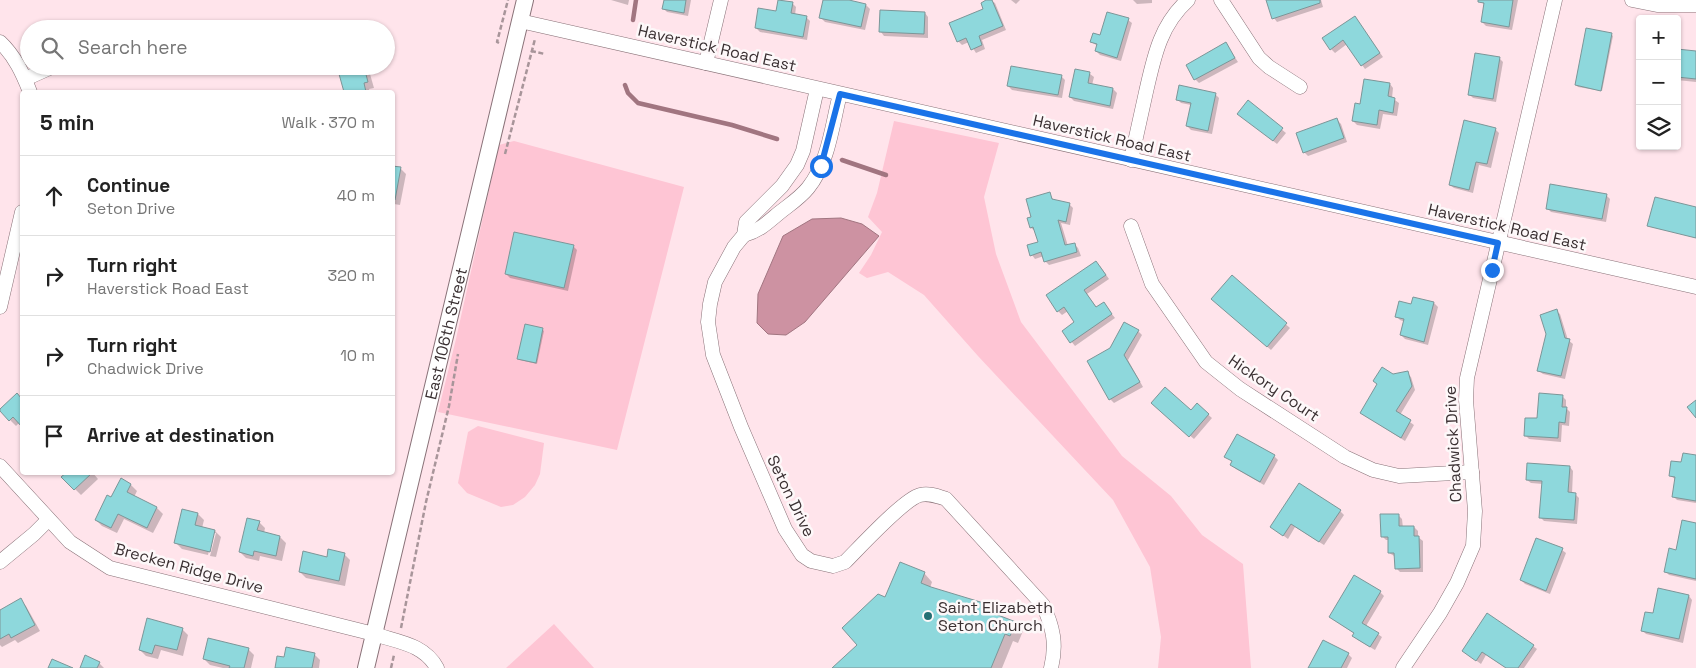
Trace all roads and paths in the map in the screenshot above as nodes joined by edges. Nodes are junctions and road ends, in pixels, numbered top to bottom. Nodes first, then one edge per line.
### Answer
1 (526, 0) edge
2 (721, 0) edge
3 (1188, 0) edge
4 (1221, 0) edge
5 (1555, 0) edge
6 (1632, 0) edge
7 (1696, 5) edge
8 (520, 21) junction
9 (537, 25) junction
10 (0, 42) edge
11 (706, 63) junction
12 (20, 69) edge
13 (23, 75) edge
14 (34, 75) edge
15 (25, 79) junction
16 (1300, 87) dead end
17 (817, 89) junction
18 (29, 90) edge
19 (840, 94) junction
20 (504, 160) dead end
21 (1131, 160) junction
22 (20, 221) edge
23 (1131, 226) dead end
24 (744, 235) junction
25 (1498, 243) junction
26 (1696, 287) edge
27 (0, 307) edge
28 (459, 348) dead end
29 (0, 466) edge
30 (1472, 472) junction
31 (48, 520) junction
32 (0, 562) edge
33 (374, 634) junction
34 (398, 642) junction
35 (1409, 666) edge
36 (366, 668) edge
37 (391, 668) edge
38 (437, 668) edge
39 (1051, 668) edge

1 - 8 street, East 106th Street
2 - 11 street
3 - 21 street
4 - 16 street
5 - 25 street, Chadwick Drive
6 - 7 street
8 - 9 street, Haverstick Road East
8 - 33 street, East 106th Street
9 - 11 street, Haverstick Road East
9 - 20 path
10 - 12 street
11 - 17 street, Haverstick Road East
13 - 15 street
14 - 15 street
15 - 18 street
17 - 19 street, Haverstick Road East
17 - 24 street, Seton Drive
19 - 21 street, Haverstick Road East
19 - 24 street, Seton Drive
21 - 25 street, Haverstick Road East
22 - 27 street
23 - 30 street, Hickory Court
24 - 39 street, Seton Drive
25 - 26 street, Haverstick Road East
25 - 30 street, Chadwick Drive
28 - 34 path
29 - 31 street, Brecken Ridge Drive
30 - 35 street, Chadwick Drive
31 - 32 street
31 - 33 street, Brecken Ridge Drive
33 - 34 street
33 - 36 street, East 106th Street
34 - 37 path
34 - 38 street

